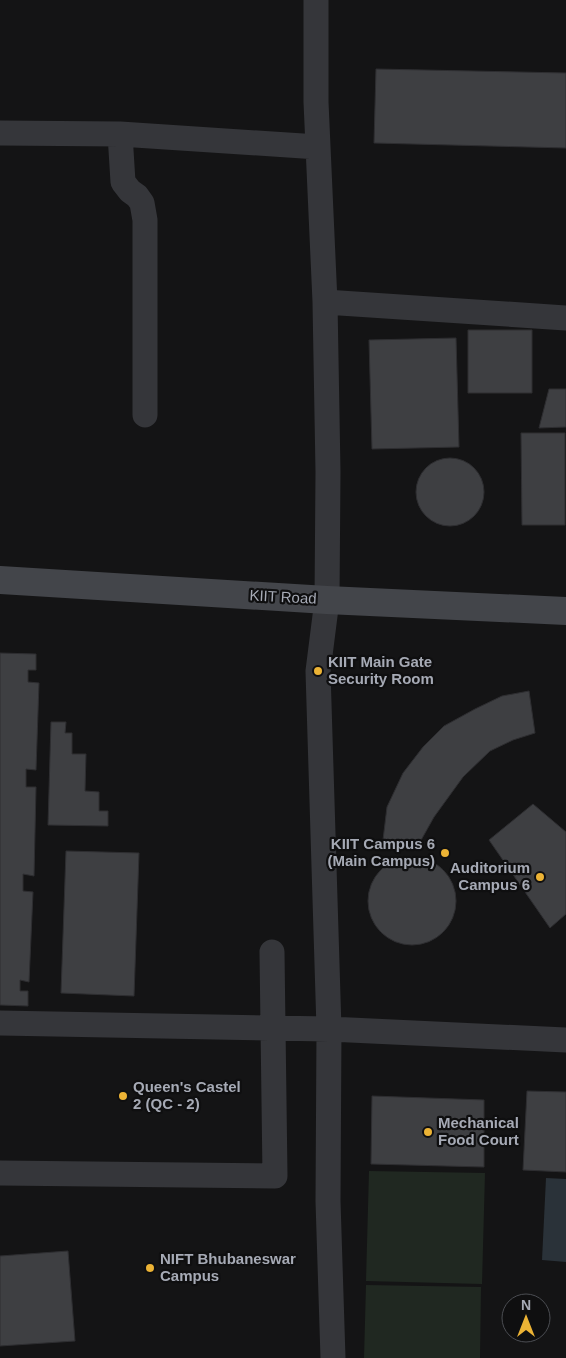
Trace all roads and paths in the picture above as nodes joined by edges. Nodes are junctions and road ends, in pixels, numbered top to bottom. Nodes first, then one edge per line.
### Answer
1 (316, 0) edge
2 (0, 133) edge
3 (120, 134) junction
4 (318, 146) junction
5 (325, 302) junction
6 (566, 318) edge
7 (145, 416) dead end
8 (0, 580) edge
9 (326, 600) junction
10 (566, 611) edge
11 (272, 952) dead end
12 (0, 1024) edge
13 (274, 1028) junction
14 (329, 1029) junction
15 (566, 1040) edge
16 (0, 1173) edge
17 (333, 1358) edge

1 - 4 street
2 - 3 street
3 - 4 street
3 - 7 street
4 - 5 street
5 - 6 street
5 - 9 street
8 - 9 main road, KIIT Road
9 - 10 main road, KIIT Road
9 - 14 street
11 - 13 street
12 - 13 street
13 - 14 street
13 - 16 street
14 - 15 street
14 - 17 street

